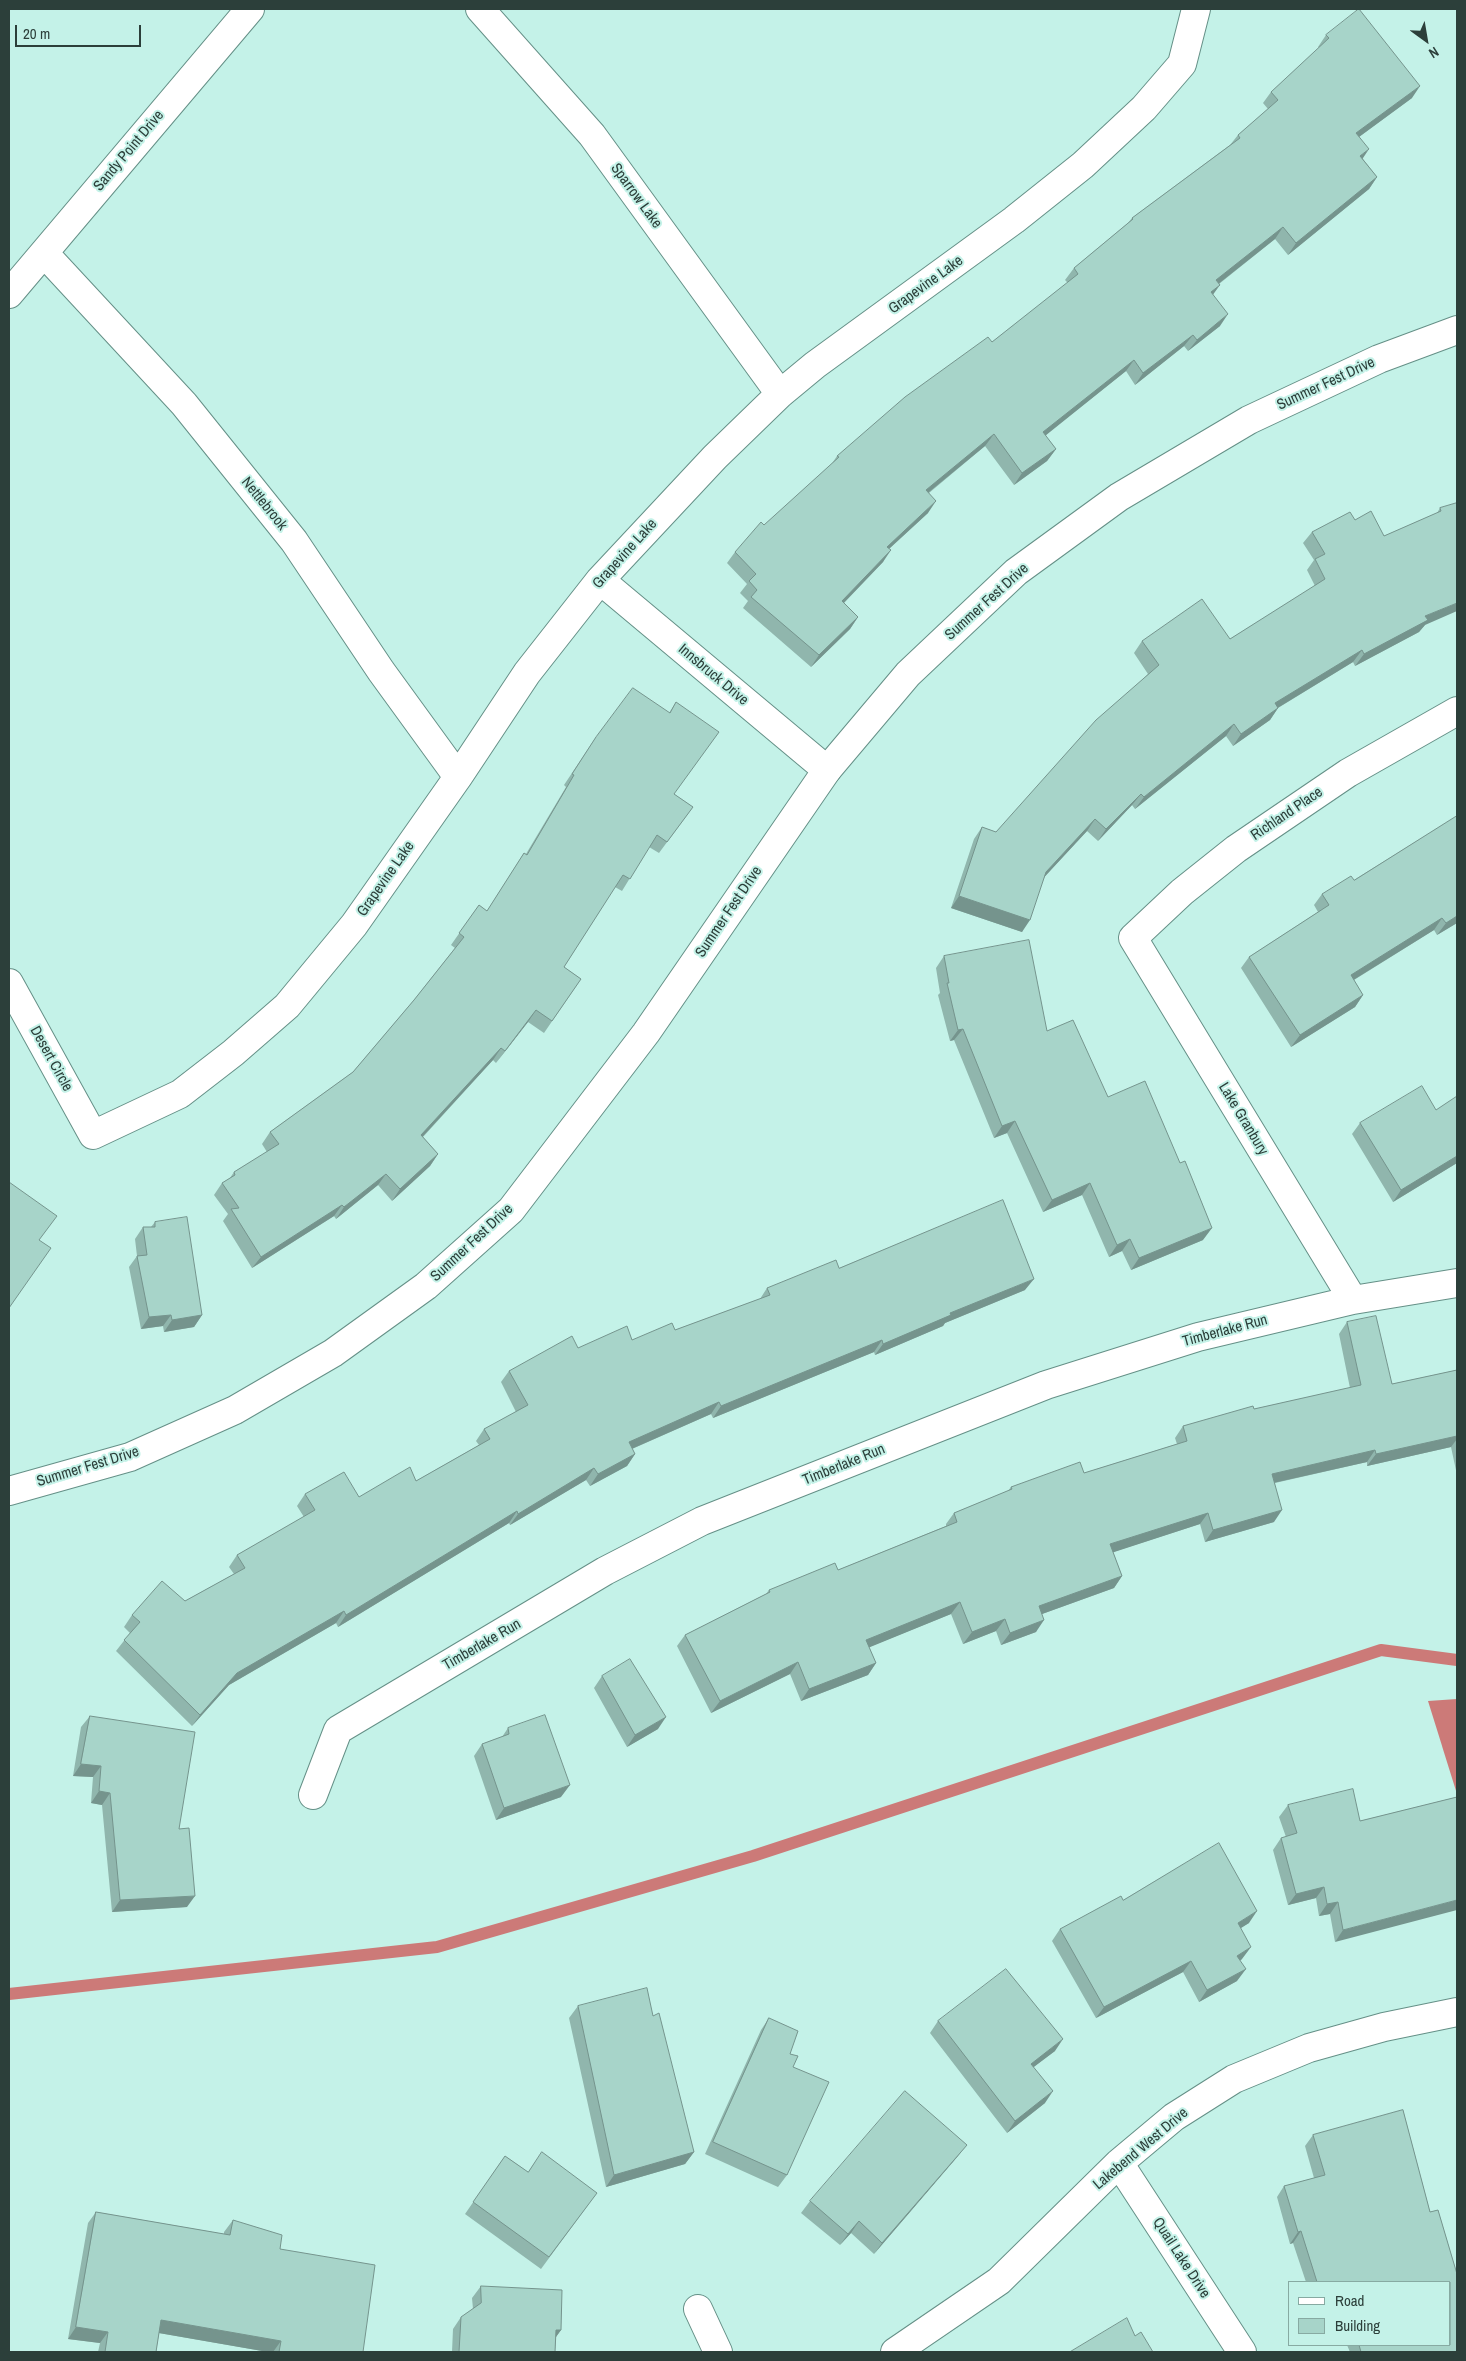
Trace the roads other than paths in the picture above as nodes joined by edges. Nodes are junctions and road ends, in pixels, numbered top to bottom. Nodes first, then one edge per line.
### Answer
1 (250, 9) edge
2 (480, 9) edge
3 (1196, 9) edge
4 (44, 252) junction
5 (9, 294) edge
6 (1457, 330) edge
7 (780, 394) junction
8 (600, 580) junction
9 (1457, 711) edge
10 (827, 770) junction
11 (458, 777) junction
12 (1133, 938) joint
13 (9, 983) edge
14 (93, 1135) joint
15 (1457, 1283) edge
16 (1353, 1300) junction
17 (9, 1491) edge
18 (313, 1796) dead end
19 (1457, 2012) edge
20 (1119, 2163) junction
21 (698, 2309) dead end
22 (718, 2352) edge
23 (895, 2352) edge
24 (1242, 2352) edge

1 - 4 street, Sandy Point Drive
2 - 7 street, Sparrow Lake
3 - 7 street, Grapevine Lake
4 - 5 street, Sandy Point Drive
4 - 11 street, Nettlebrook
6 - 10 street, Summer Fest Drive
7 - 8 street, Grapevine Lake
8 - 10 street, Innsbruck Drive
8 - 11 street, Grapevine Lake
9 - 12 street, Richland Place
10 - 17 street, Summer Fest Drive
11 - 14 street, Grapevine Lake
12 - 16 street, Lake Granbury
13 - 14 street, Desert Circle
15 - 16 street, Timberlake Run
16 - 18 street, Timberlake Run
19 - 20 street, Lakebend West Drive
20 - 23 street, Lakebend West Drive
20 - 24 street, Quail Lake Drive
21 - 22 street

